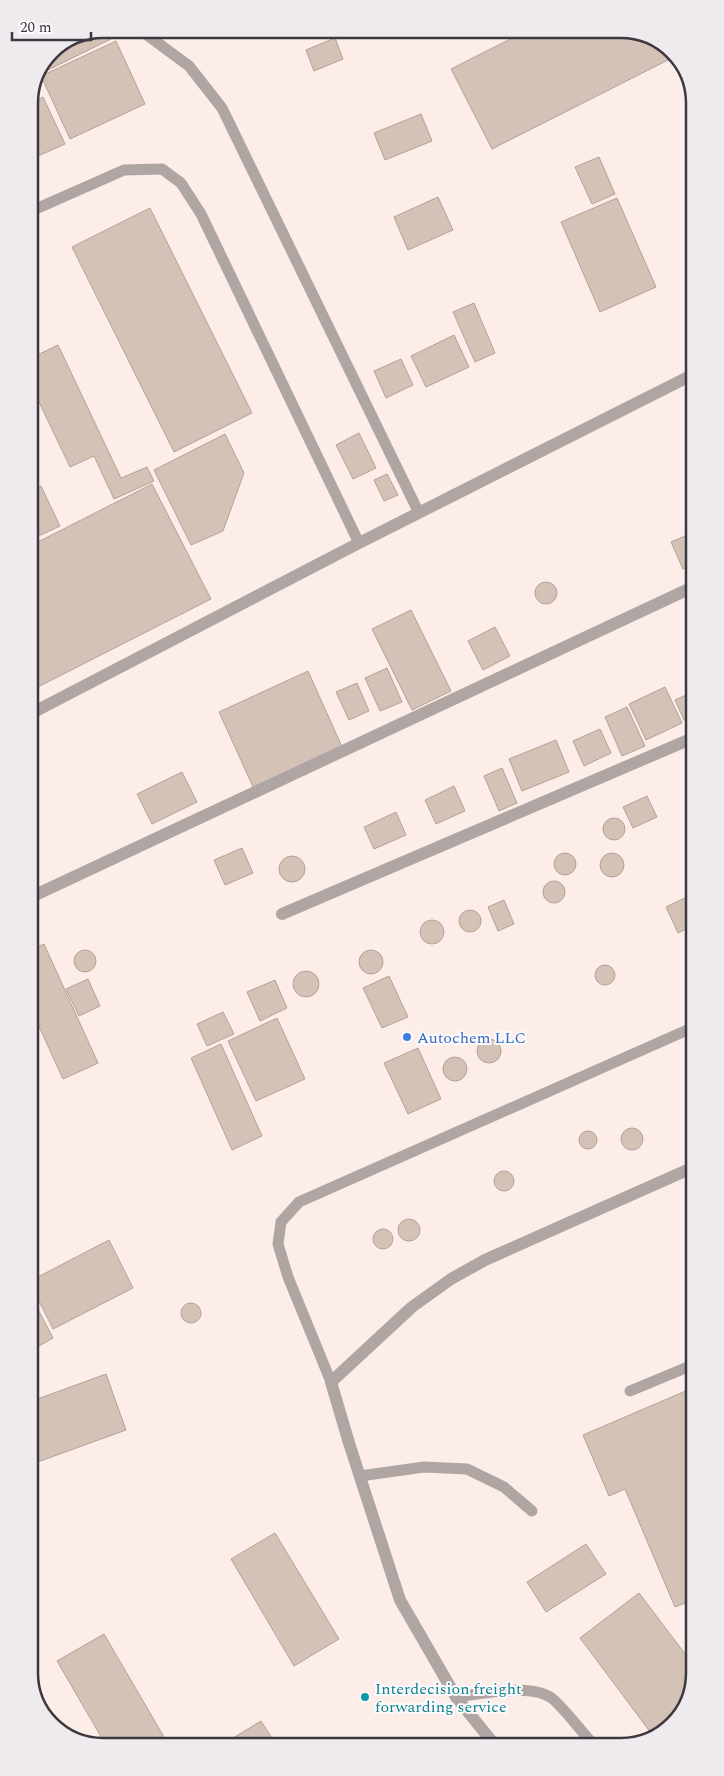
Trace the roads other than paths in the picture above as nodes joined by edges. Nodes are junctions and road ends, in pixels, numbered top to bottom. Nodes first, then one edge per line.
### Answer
1 (151, 38) edge
2 (38, 208) edge
3 (686, 378) edge
4 (419, 513) junction
5 (359, 543) junction
6 (686, 590) edge
7 (38, 710) edge
8 (686, 741) edge
9 (38, 894) edge
10 (282, 914) dead end
11 (686, 1031) edge
12 (686, 1170) edge
13 (686, 1367) edge
14 (331, 1382) junction
15 (630, 1391) dead end
16 (360, 1476) junction
17 (532, 1511) dead end
18 (456, 1697) junction
19 (489, 1738) edge
20 (588, 1738) edge

1 - 4 lane
2 - 5 lane
3 - 4 street
4 - 5 street
5 - 7 street
6 - 9 street
8 - 10 street
11 - 14 lane
12 - 14 street
13 - 15 lane
14 - 16 street
16 - 17 lane
16 - 18 street
18 - 19 street
18 - 20 lane

